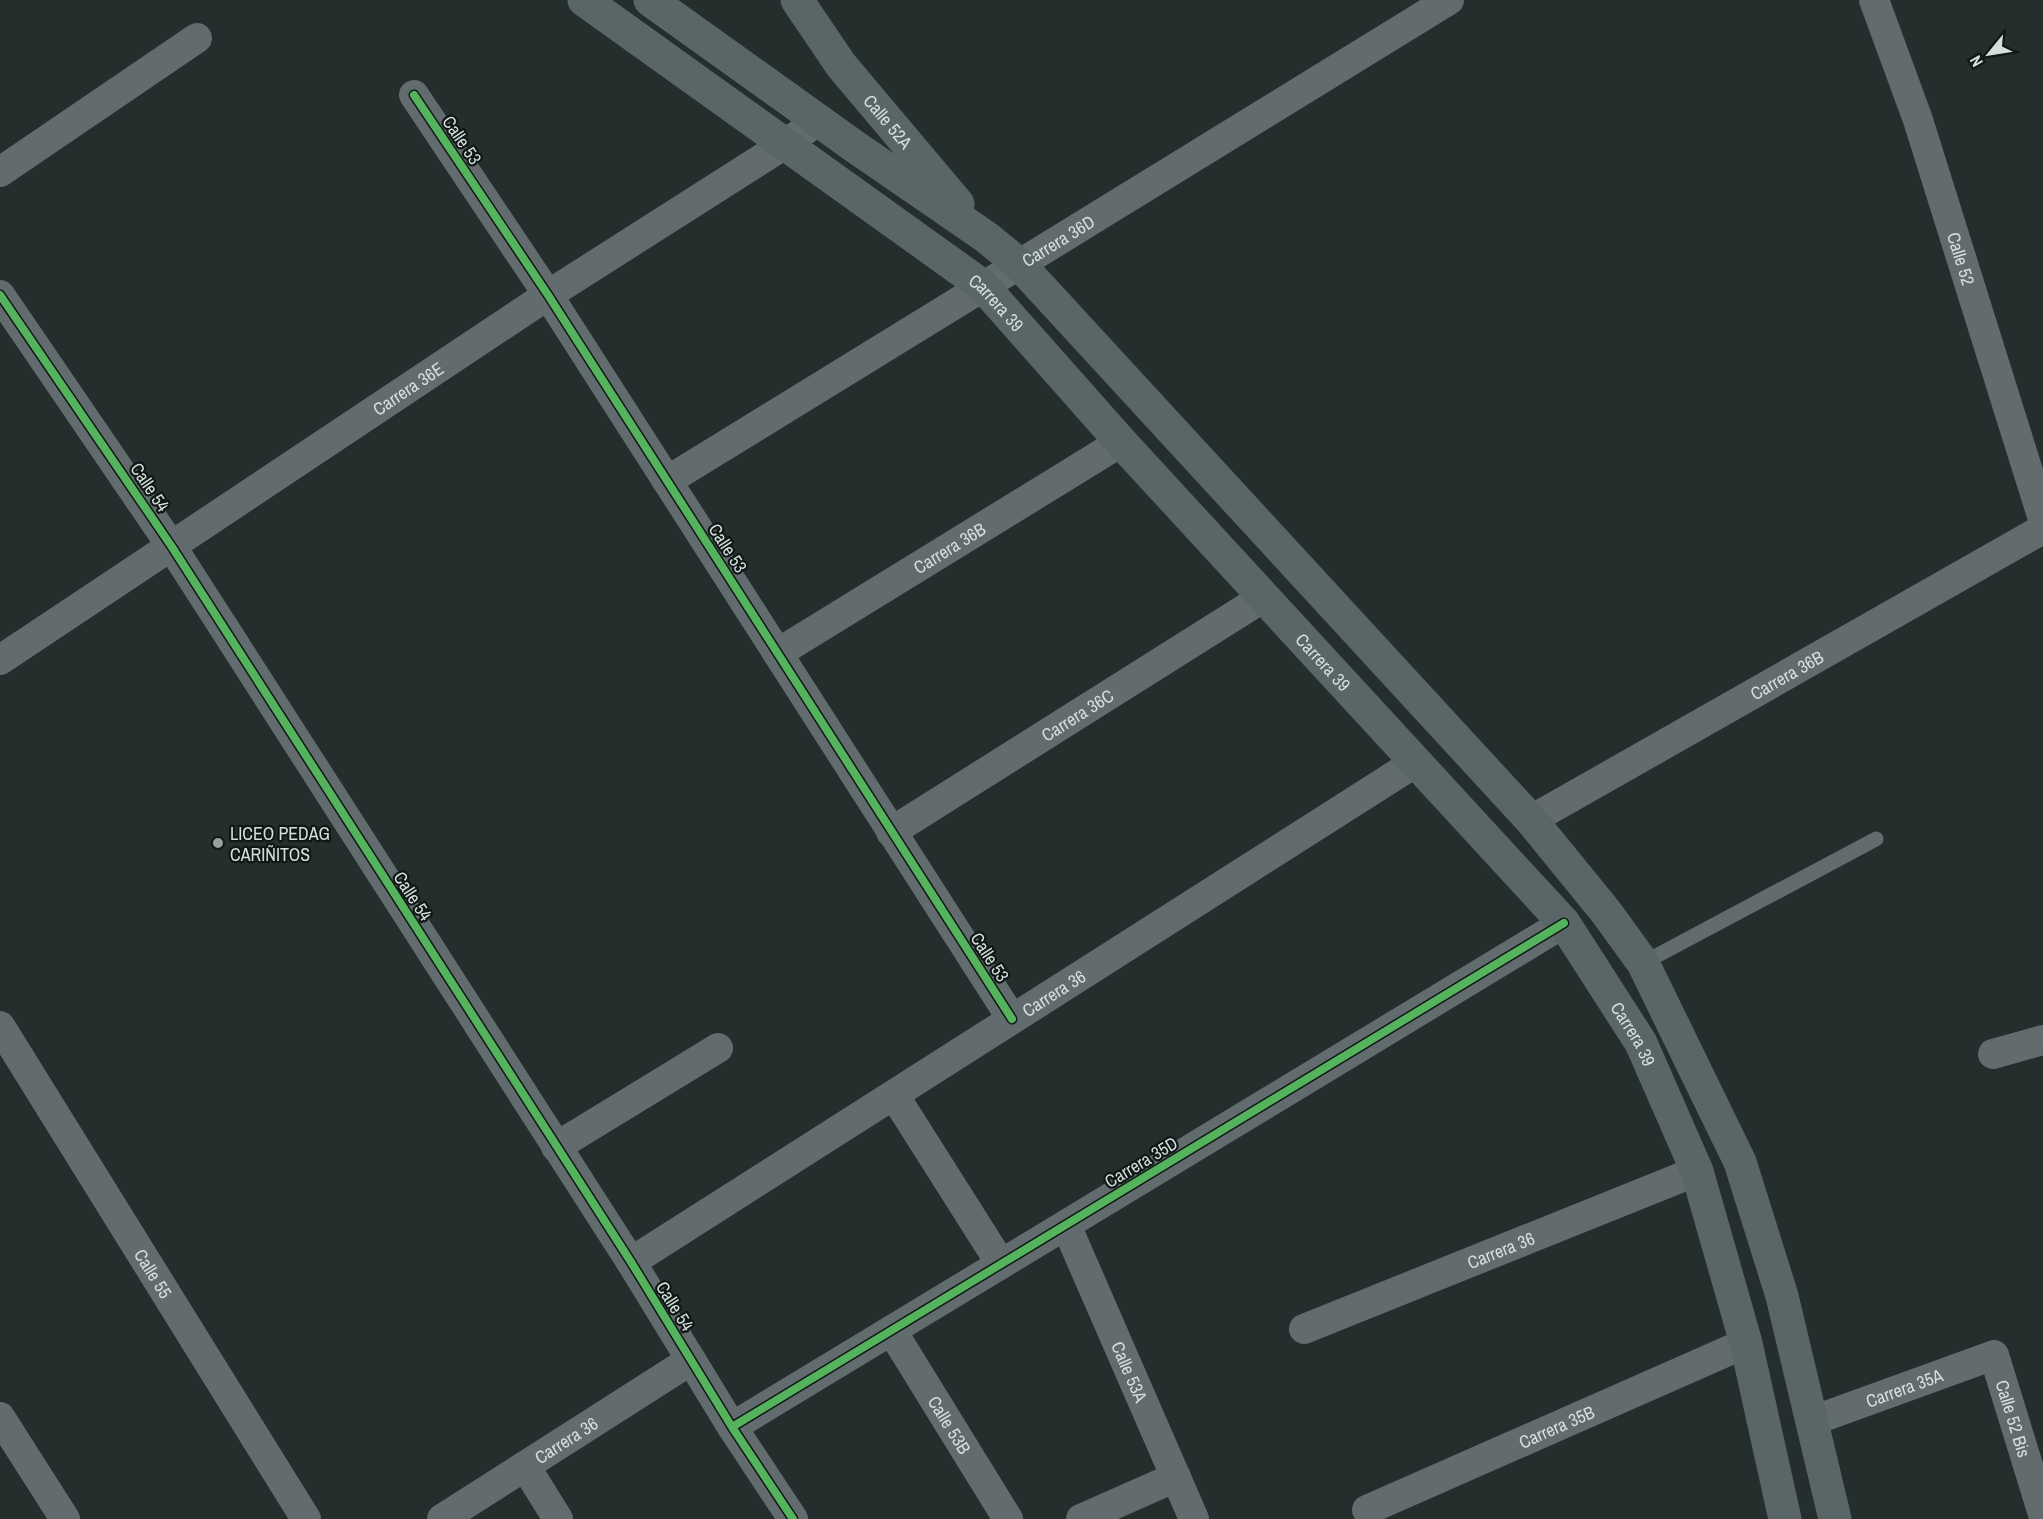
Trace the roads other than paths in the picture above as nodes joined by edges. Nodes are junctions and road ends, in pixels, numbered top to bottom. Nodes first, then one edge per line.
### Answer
1 (584, 0) edge
2 (650, 0) edge
3 (797, 0) edge
4 (1449, 0) edge
5 (1874, 0) edge
6 (197, 38) dead end
7 (414, 95) dead end
8 (819, 121) junction
9 (785, 144) junction
10 (0, 172) edge
11 (986, 237) junction
12 (1019, 264) junction
13 (983, 286) junction
14 (0, 295) edge
15 (548, 295) junction
16 (1121, 442) junction
17 (667, 481) junction
18 (2043, 519) edge
19 (2043, 529) edge
20 (172, 547) junction
21 (1264, 597) junction
22 (778, 653) junction
23 (0, 660) edge
24 (1416, 762) junction
25 (1531, 820) junction
26 (891, 832) junction
27 (1876, 839) dead end
28 (1564, 923) junction
29 (1642, 963) junction
30 (1012, 1019) junction
31 (0, 1026) edge
32 (2043, 1040) edge
33 (717, 1048) dead end
34 (1994, 1054) dead end
35 (894, 1095) junction
36 (556, 1147) junction
37 (1697, 1171) junction
38 (1066, 1225) junction
39 (630, 1262) junction
40 (1001, 1264) junction
41 (1304, 1329) dead end
42 (892, 1330) junction
43 (1746, 1343) junction
44 (1994, 1355) joint
45 (691, 1360) junction
46 (0, 1417) edge
47 (1812, 1421) junction
48 (732, 1427) junction
49 (525, 1466) junction
50 (1176, 1477) junction
51 (1367, 1510) dead end
52 (2043, 1514) edge
53 (65, 1519) edge
54 (306, 1519) edge
55 (442, 1519) edge
56 (558, 1519) edge
57 (793, 1519) edge
58 (1008, 1519) edge
59 (1081, 1519) edge
60 (1194, 1519) edge
61 (1785, 1519) edge
62 (1835, 1519) edge

1 - 9 main road, Carrera 39
2 - 8 main road
3 - 11 main road, Calle 52A
4 - 12 street, Carrera 36D
5 - 18 street, Calle 52
6 - 10 street
7 - 15 street, Calle 53
8 - 9 street, Carrera 36E
8 - 11 main road
9 - 13 main road, Carrera 39
9 - 15 street, Carrera 36E
11 - 12 main road
12 - 13 street, Carrera 36D
12 - 25 main road
13 - 16 main road, Carrera 39
13 - 17 street, Carrera 36D
14 - 20 street, Calle 54
15 - 17 street, Calle 53
15 - 20 street, Carrera 36E
16 - 21 main road, Carrera 39
16 - 22 street, Carrera 36B
17 - 22 street, Calle 53
19 - 25 street, Carrera 36B
20 - 23 street, Carrera 36E
20 - 36 street, Calle 54
21 - 24 main road, Carrera 39
21 - 26 street, Carrera 36C
22 - 26 street, Calle 53
24 - 28 main road, Carrera 39
24 - 30 street, Carrera 36
25 - 29 main road
26 - 30 street, Calle 53
27 - 29 lane
28 - 37 main road, Carrera 39
28 - 38 street, Carrera 35D
29 - 47 main road
30 - 35 street, Carrera 36
31 - 54 street, Calle 55
32 - 34 street
33 - 36 street
35 - 39 street, Carrera 36
35 - 40 street
36 - 39 street, Calle 54
37 - 41 street, Carrera 36
37 - 43 main road, Carrera 39
38 - 40 street, Carrera 35D
38 - 50 street, Calle 53A
39 - 45 street, Calle 54
40 - 42 street, Carrera 35D
42 - 48 street, Carrera 35D
42 - 58 street, Calle 53B
43 - 51 street, Carrera 35B
43 - 61 main road, Carrera 39
44 - 47 street, Carrera 35A
44 - 52 street, Calle 52 Bis
45 - 48 street, Calle 54
45 - 49 street, Carrera 36
46 - 53 street
47 - 62 main road
48 - 57 street, Calle 54
49 - 55 street, Carrera 36
49 - 56 street
50 - 59 street
50 - 60 street, Calle 53A

